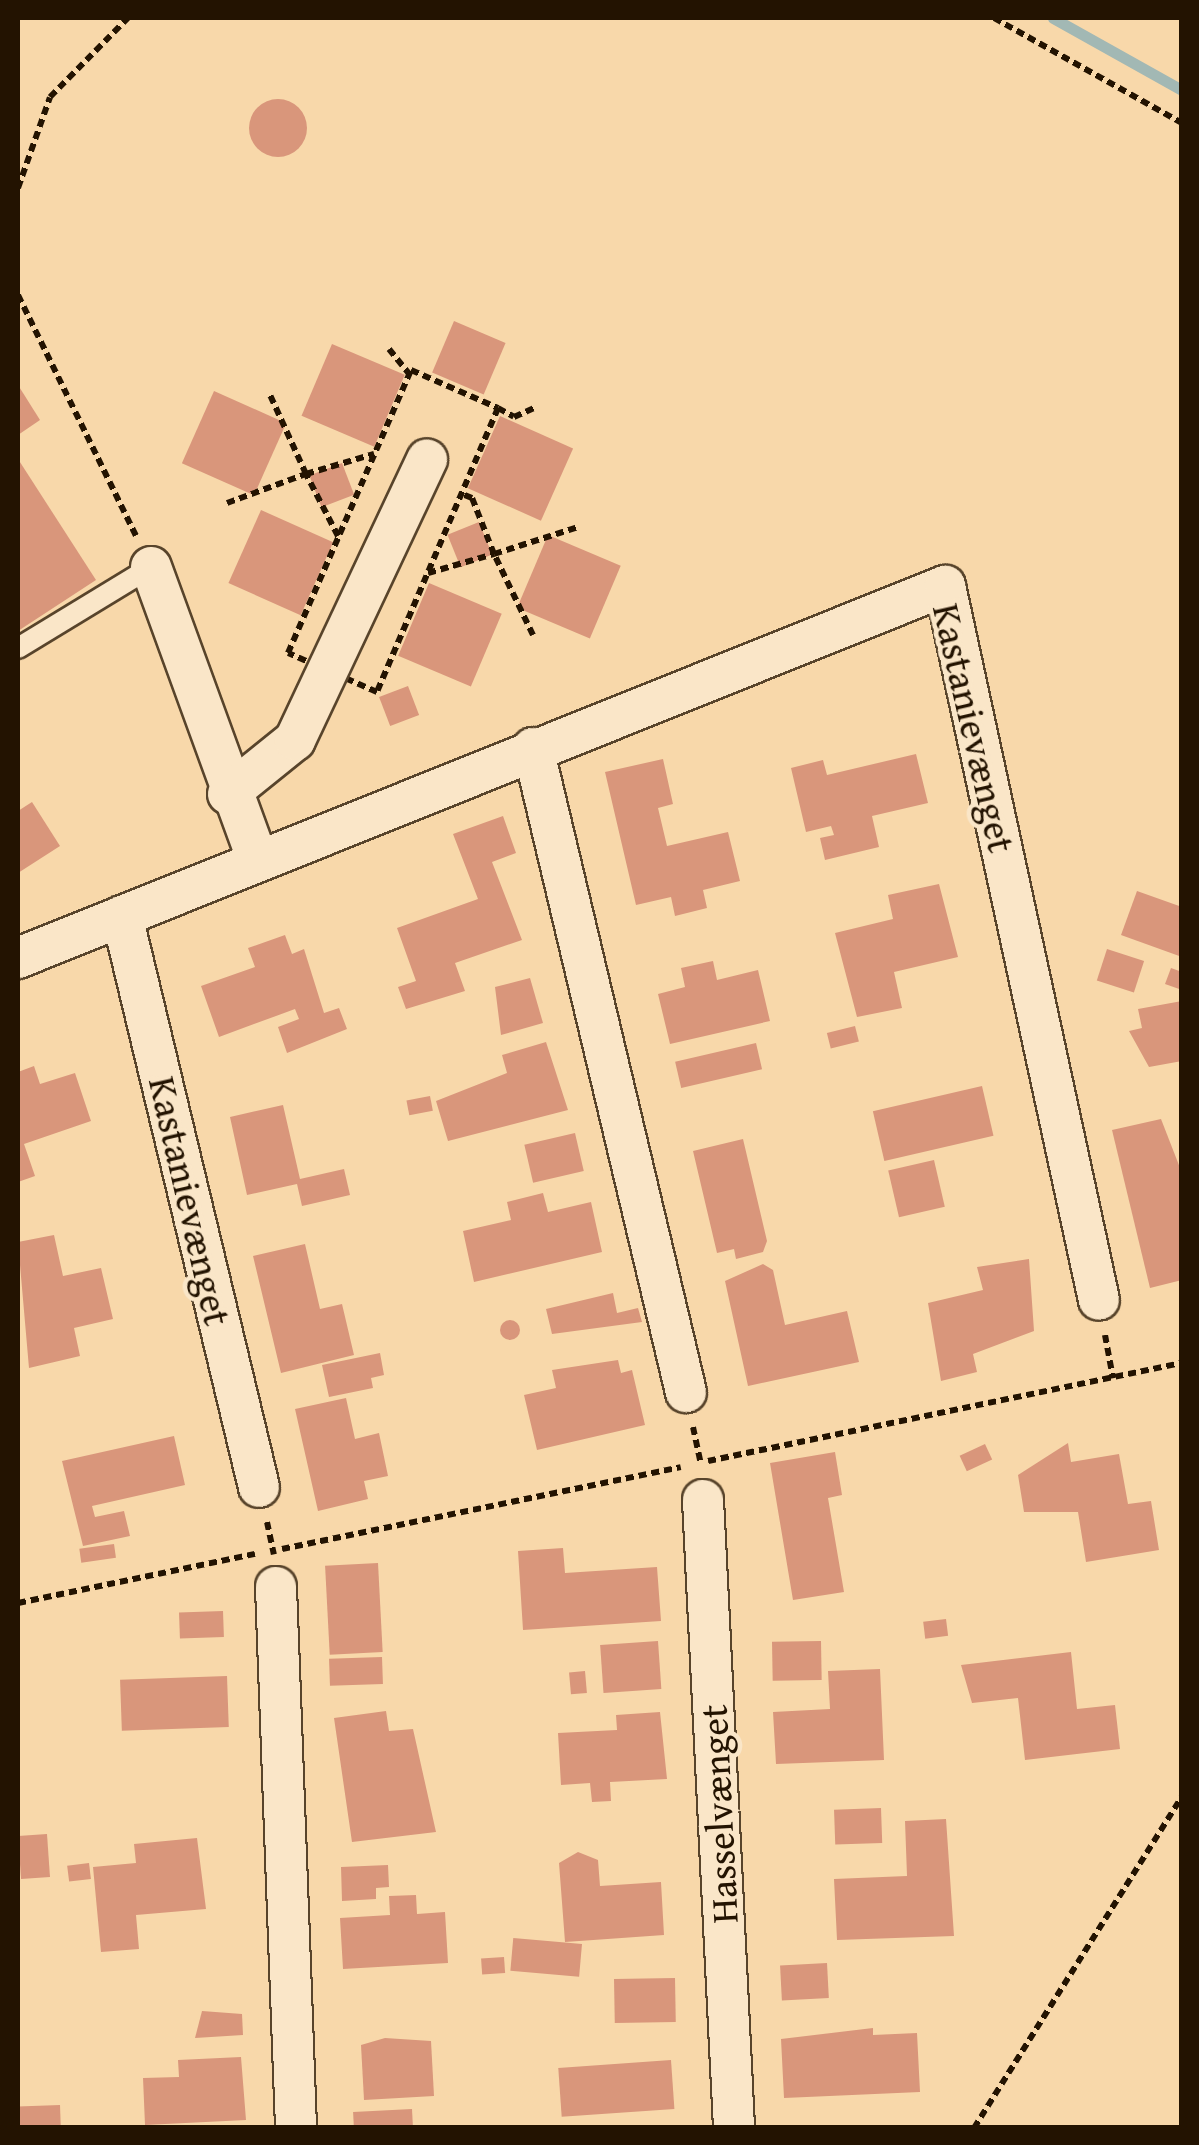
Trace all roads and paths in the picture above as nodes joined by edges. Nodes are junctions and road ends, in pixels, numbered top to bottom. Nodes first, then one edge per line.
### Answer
1 (128, 18) edge
2 (994, 18) edge
3 (1182, 124) edge
4 (18, 188) edge
5 (18, 295) edge
6 (389, 349) dead end
7 (409, 374) dead end
8 (270, 396) dead end
9 (498, 408) dead end
10 (534, 408) dead end
11 (374, 454) dead end
12 (426, 458) dead end
13 (306, 474) junction
14 (462, 494) dead end
15 (227, 503) dead end
16 (578, 527) dead end
17 (338, 537) dead end
18 (494, 554) junction
19 (151, 566) junction
20 (428, 573) dead end
21 (533, 635) dead end
22 (18, 648) edge
23 (533, 748) junction
24 (228, 794) junction
25 (258, 861) junction
26 (122, 916) junction
27 (18, 958) edge
28 (1099, 1300) dead end
29 (1182, 1363) edge
30 (686, 1392) joint
31 (702, 1481) junction
32 (258, 1487) joint
33 (275, 1569) junction
34 (18, 1604) edge
35 (1182, 1797) edge
36 (296, 2128) edge
37 (734, 2128) edge
38 (974, 2128) edge

1 - 4 path
2 - 3 path
5 - 19 path
6 - 7 path
8 - 13 path
9 - 10 path
11 - 13 path
12 - 24 street
13 - 15 path
13 - 17 path
14 - 18 path
16 - 18 path
18 - 20 path
18 - 21 path
19 - 22 lane
19 - 24 street
23 - 25 street, Kastanievænget
23 - 28 street, Kastanievænget
23 - 30 street
24 - 25 street
25 - 26 street, Kastanievænget
26 - 27 street, Kastanievænget
26 - 32 street, Kastanievænget
29 - 31 path
30 - 31 path
31 - 33 path
31 - 37 street, Hasselvænget
32 - 33 path
33 - 34 path
33 - 36 street
35 - 38 path

